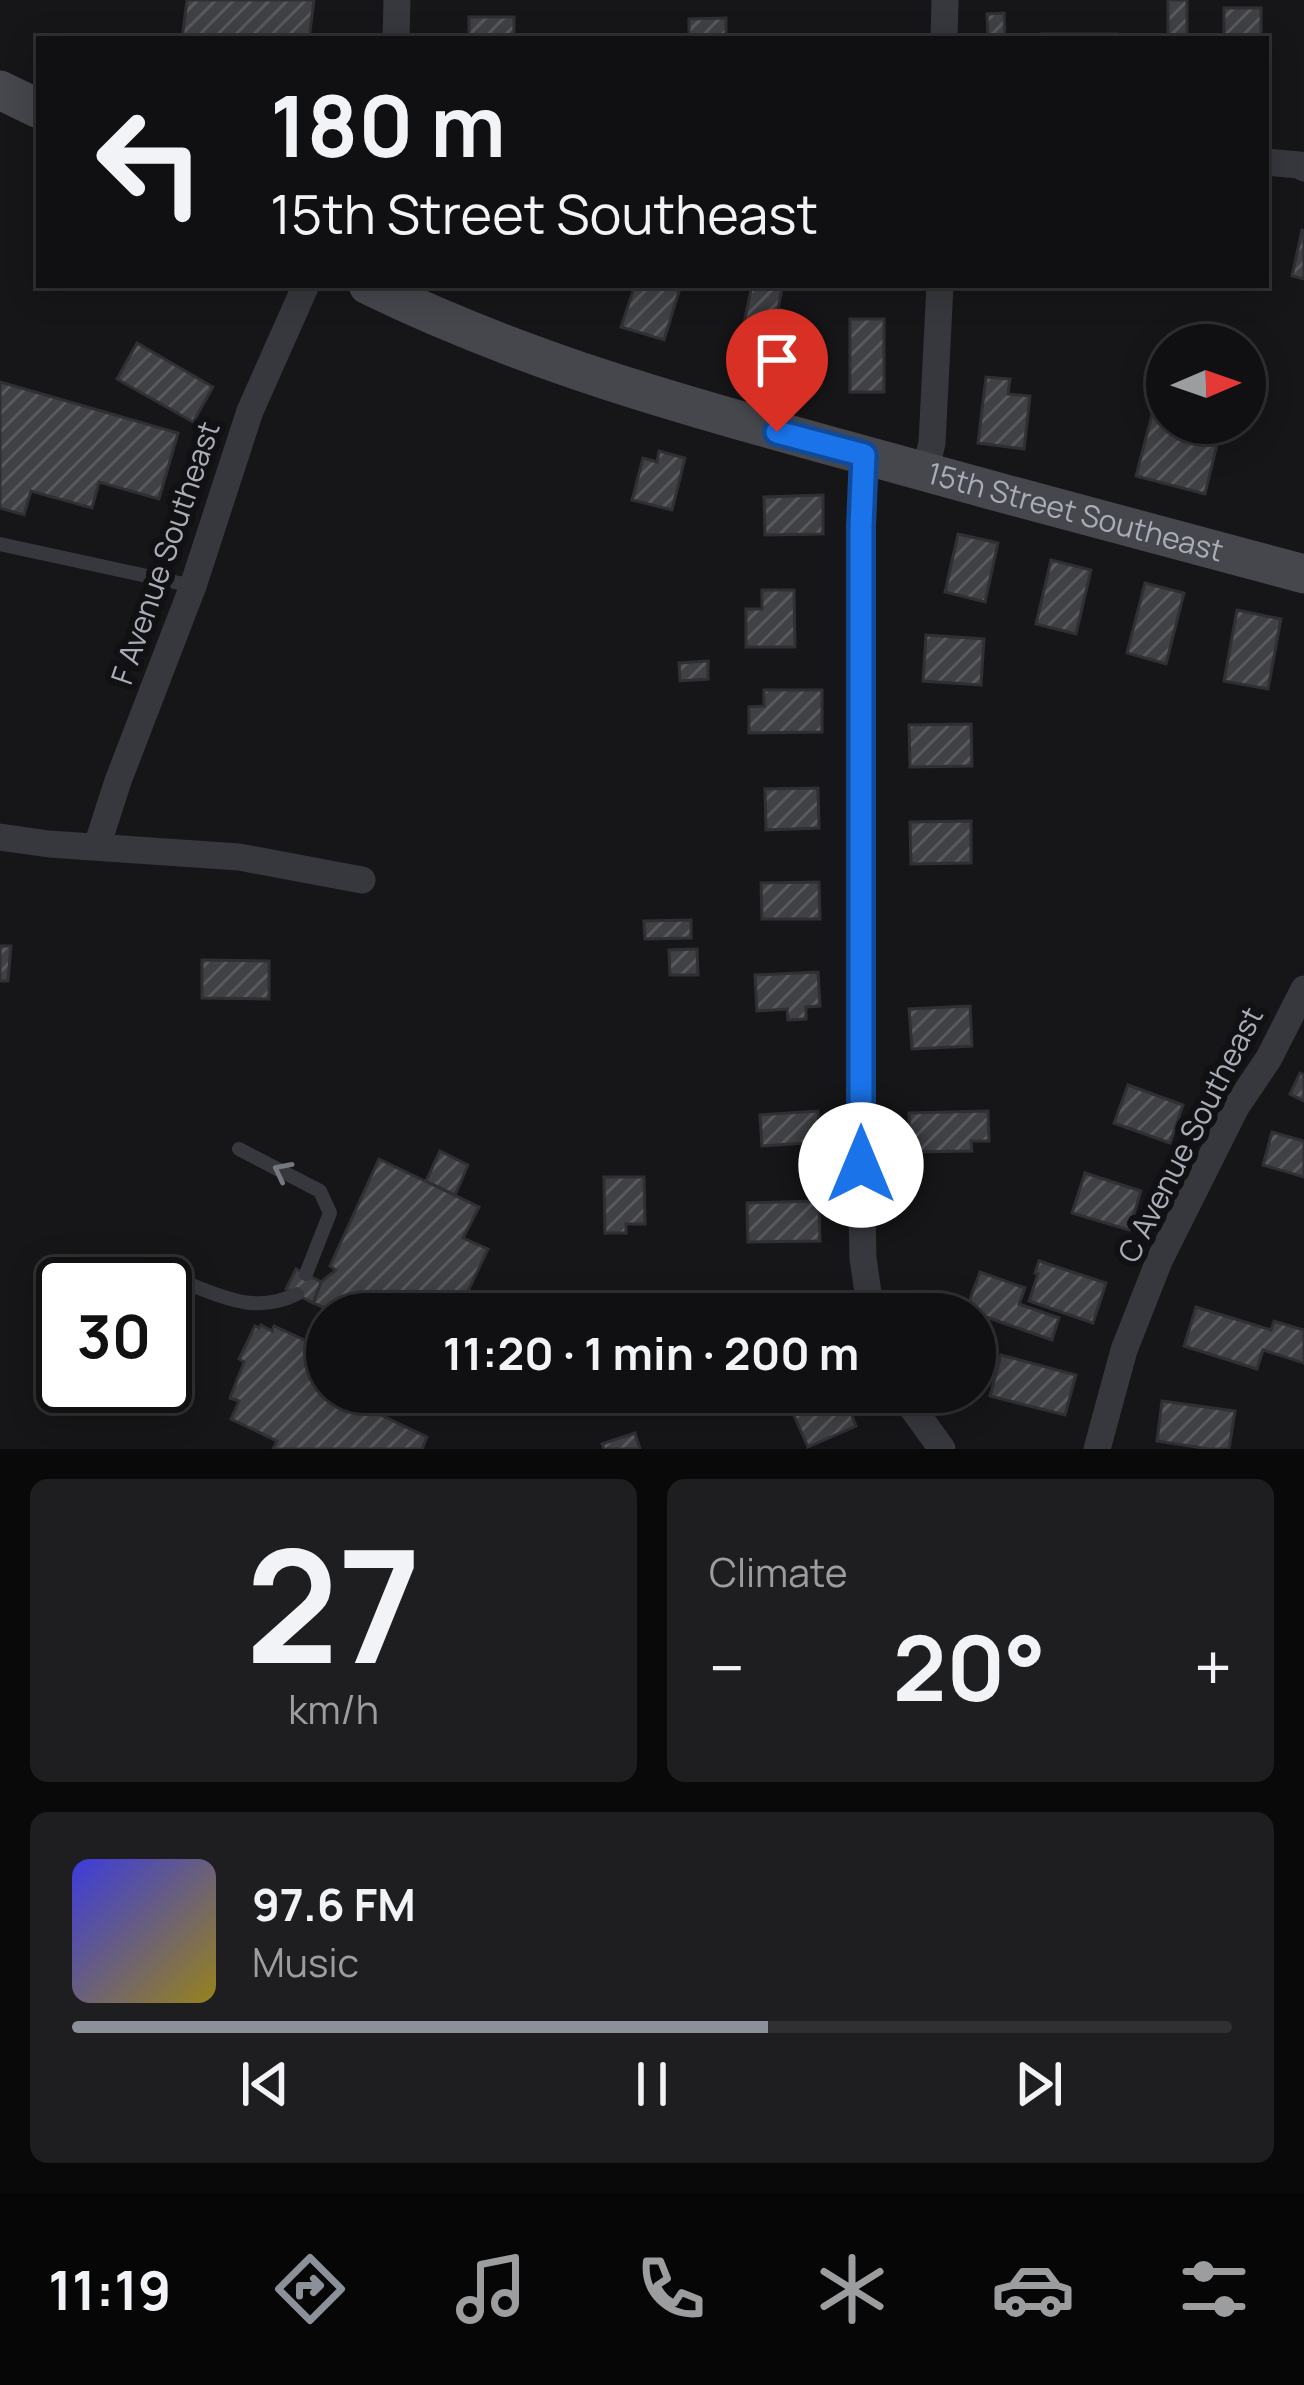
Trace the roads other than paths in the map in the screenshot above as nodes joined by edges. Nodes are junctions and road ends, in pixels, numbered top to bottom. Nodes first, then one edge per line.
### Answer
1 (397, 0) edge
2 (945, 0) edge
3 (396, 36) edge
4 (944, 36) edge
5 (0, 90) edge
6 (36, 108) edge
7 (1269, 162) edge
8 (1302, 162) edge
9 (305, 288) edge
10 (375, 288) edge
11 (940, 288) edge
12 (864, 455) junction
13 (925, 472) junction
14 (0, 544) edge
15 (1304, 574) edge
16 (193, 586) junction
17 (0, 837) edge
18 (97, 846) junction
19 (362, 880) dead end
20 (1304, 989) edge
21 (238, 1149) dead end
22 (307, 1274) dead end
23 (192, 1285) edge
24 (868, 1293) edge
25 (297, 1294) dead end
26 (916, 1413) edge
27 (942, 1449) edge
28 (1097, 1449) edge

1 - 3 street
2 - 4 street
5 - 6 street
7 - 8 street
9 - 16 street, F Avenue Southeast
10 - 12 street, 15th Street Southeast
11 - 13 street
12 - 13 street, 15th Street Southeast
12 - 24 street
13 - 15 street, 15th Street Southeast
14 - 16 lane
16 - 18 street, F Avenue Southeast
17 - 18 street
18 - 19 street
20 - 28 street, C Avenue Southeast
22 -> 21 lane
23 - 25 lane
26 - 27 street

